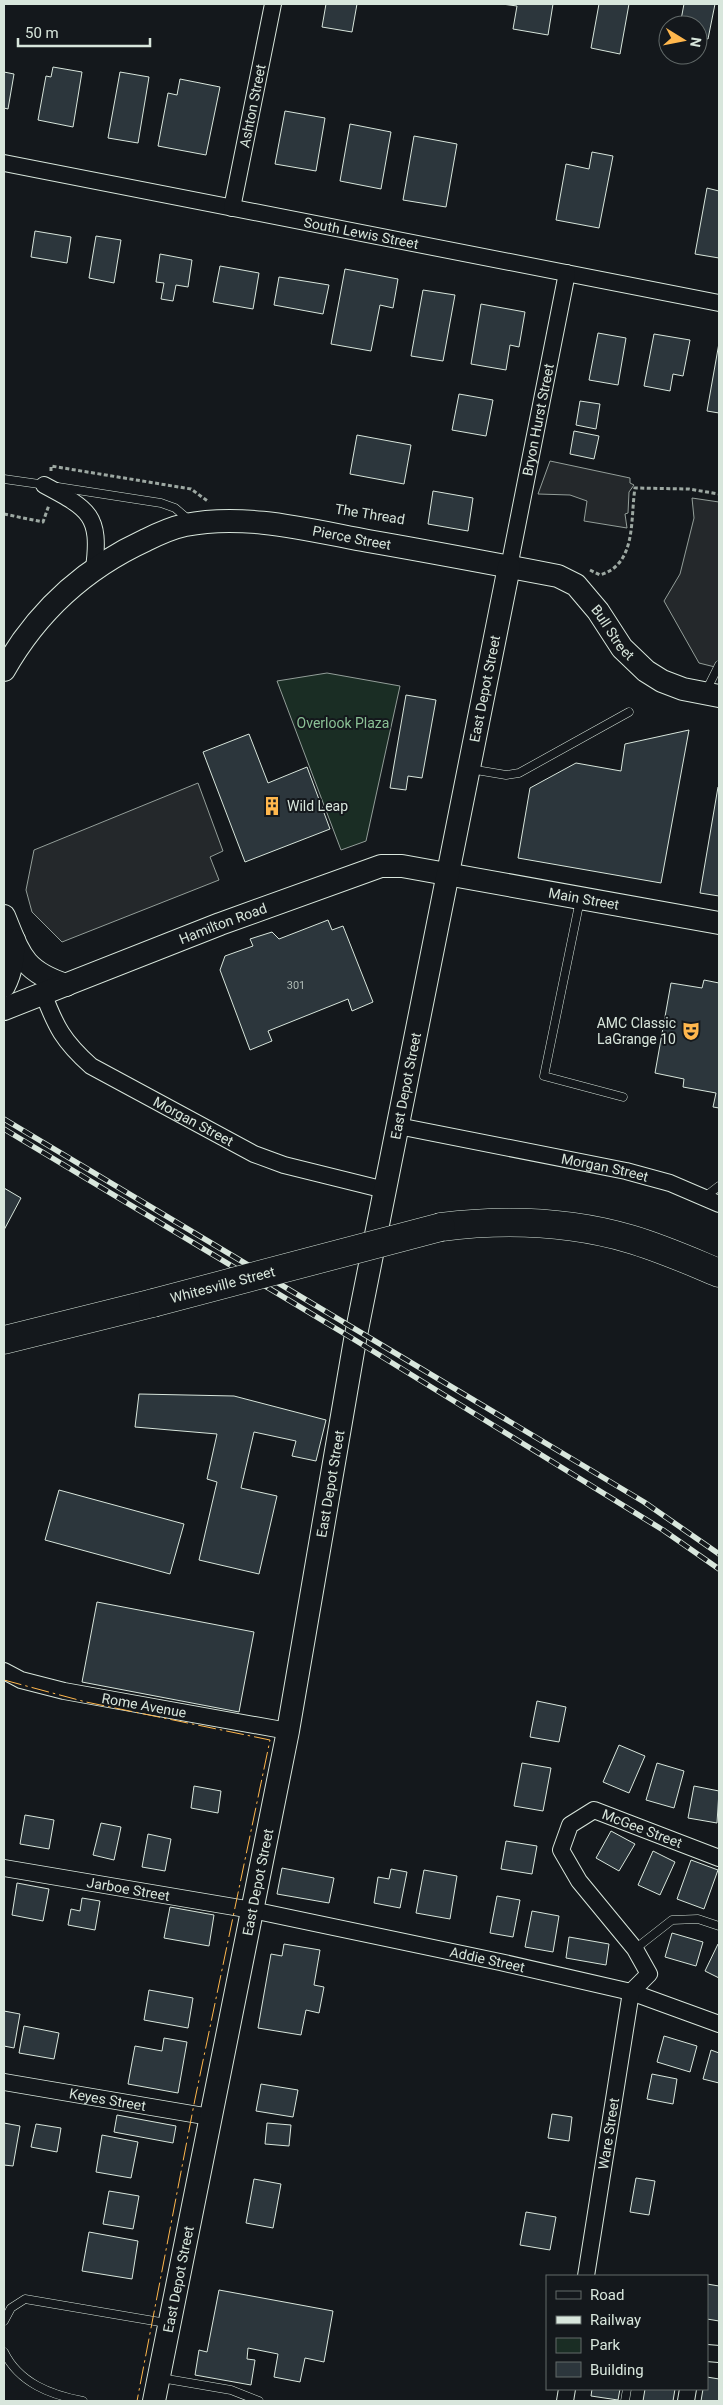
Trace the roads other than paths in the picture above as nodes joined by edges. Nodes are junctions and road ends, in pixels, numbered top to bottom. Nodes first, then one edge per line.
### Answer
1 (273, 4) edge
2 (4, 163) edge
3 (232, 208) junction
4 (567, 273) junction
5 (719, 303) edge
6 (4, 479) edge
7 (48, 486) junction
8 (193, 524) junction
9 (509, 567) junction
10 (94, 568) junction
11 (719, 665) edge
12 (4, 670) edge
13 (712, 694) edge
14 (629, 712) dead end
15 (469, 768) junction
16 (448, 874) junction
17 (581, 898) junction
18 (4, 916) edge
19 (719, 923) edge
20 (14, 940) junction
21 (66, 985) junction
22 (4, 986) edge
23 (43, 993) junction
24 (4, 1009) edge
25 (623, 1097) dead end
26 (398, 1126) junction
27 (719, 1186) edge
28 (385, 1190) junction
29 (712, 1200) edge
30 (719, 1273) edge
31 (4, 1340) edge
32 (4, 1670) edge
33 (288, 1731) junction
34 (719, 1858) edge
35 (4, 1868) edge
36 (252, 1910) junction
37 (719, 1926) edge
38 (635, 1949) junction
39 (632, 1992) junction
40 (719, 2024) edge
41 (4, 2082) edge
42 (210, 2117) junction
43 (586, 2275) edge
44 (4, 2321) edge
45 (171, 2324) junction
46 (4, 2352) edge
47 (159, 2378) junction
48 (83, 2401) edge
49 (154, 2401) edge
50 (258, 2401) edge

1 - 3 street, Ashton Street
2 - 3 street, South Lewis Street
3 - 4 street, South Lewis Street
4 - 5 street, South Lewis Street
4 - 9 street, Bryon Hurst Street
6 - 7 lane
7 - 8 lane
7 - 10 street
8 - 9 street, Pierce Street
8 - 10 street, Pierce Street
9 - 13 street, Bull Street
9 - 15 street, East Depot Street
10 - 12 street, Pierce Street
11 - 13 lane
14 - 15 lane
15 - 16 street, East Depot Street
16 - 17 street, Main Street
16 - 21 street, Hamilton Road
16 - 26 street, East Depot Street
17 - 19 street, Main Street
17 - 25 lane
18 - 20 street
20 - 21 street
20 - 22 street
21 - 23 street, Hamilton Road
23 - 24 street, Hamilton Road
23 - 28 street, Morgan Street
26 - 28 street, East Depot Street
26 - 29 street, Morgan Street
27 - 29 lane
28 - 33 street, East Depot Street
30 - 31 highway, Whitesville Street, bridge
32 - 33 street, Rome Avenue
33 - 36 street, East Depot Street
34 - 38 street, McGee Street
35 - 36 street, Jarboe Street
36 - 39 street, Addie Street
36 - 42 street, East Depot Street
37 - 38 lane
38 - 39 street, McGee Street
39 - 40 street, Addie Street
39 - 43 street, Ware Street
41 - 42 street, Keyes Street
42 - 45 street, East Depot Street
44 - 45 lane
45 - 47 street, East Depot Street
46 - 48 lane
47 - 49 street, East Depot Street
47 - 50 lane

